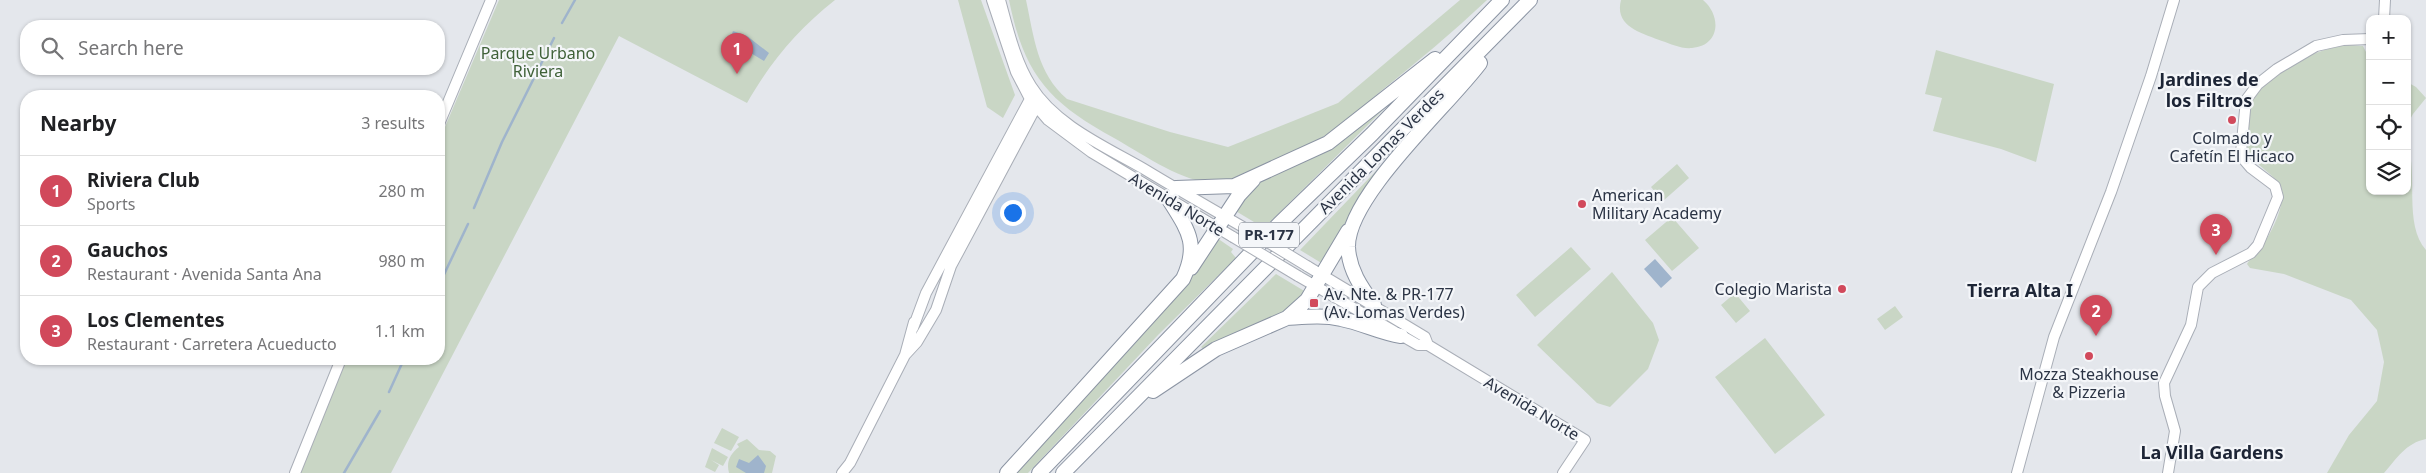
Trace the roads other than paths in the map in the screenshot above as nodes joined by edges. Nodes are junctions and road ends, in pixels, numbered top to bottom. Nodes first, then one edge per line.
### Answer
1 (491, 0) edge
2 (992, 0) edge
3 (1000, 0) edge
4 (1502, 0) edge
5 (1530, 0) edge
6 (2174, 0) edge
7 (2385, 0) edge
8 (1491, 11) junction
9 (2384, 15) edge
10 (1512, 19) junction
11 (2366, 39) edge
12 (1033, 103) junction
13 (445, 110) edge
14 (1255, 177) junction
15 (1172, 193) junction
16 (1221, 222) junction
17 (1352, 224) junction
18 (943, 262) junction
19 (1183, 279) junction
20 (1318, 280) junction
21 (922, 305) junction
22 (1374, 305) junction
23 (936, 308) junction
24 (1287, 318) junction
25 (913, 328) junction
26 (1401, 336) junction
27 (1428, 345) junction
28 (905, 355) junction
29 (339, 365) edge
30 (1127, 407) junction
31 (844, 472) edge
32 (295, 473) edge
33 (1007, 473) edge
34 (1039, 473) edge
35 (1064, 473) edge
36 (1563, 473) edge
37 (2017, 473) edge
38 (2168, 473) edge

1 - 13 street
2 - 12 street, Avenida Norte
3 - 15 street, Avenida Norte
4 - 8 highway, Avenida Lomas Verdes / PR-177
5 - 10 highway, Avenida Lomas Verdes / PR-177
6 - 37 street
7 - 9 street
8 - 14 highway
8 - 34 highway, Avenida Lomas Verdes / PR-177
10 - 17 highway
10 - 30 highway, Avenida Lomas Verdes / PR-177
11 - 38 street
12 - 15 street, Avenida Norte
12 - 18 street
12 - 23 street
14 - 15 highway
14 - 16 highway
15 - 16 street, Avenida Norte
15 - 19 highway
16 - 19 highway
16 - 20 street, Avenida Norte, bridge
16 - 20 street, Avenida Norte, bridge
17 - 20 highway
17 - 22 highway
18 - 21 street
18 - 25 street
19 - 33 highway
20 - 22 street, Avenida Norte
20 - 24 highway
20 - 26 street, Avenida Norte
21 - 23 street
21 - 25 street
22 - 27 street, Avenida Norte
23 - 28 street
24 - 26 highway
24 - 30 highway
25 - 28 street
26 - 27 street, Avenida Norte
27 - 36 street, Avenida Norte
28 - 31 street
29 - 32 street
30 - 35 highway, Avenida Lomas Verdes / PR-177

